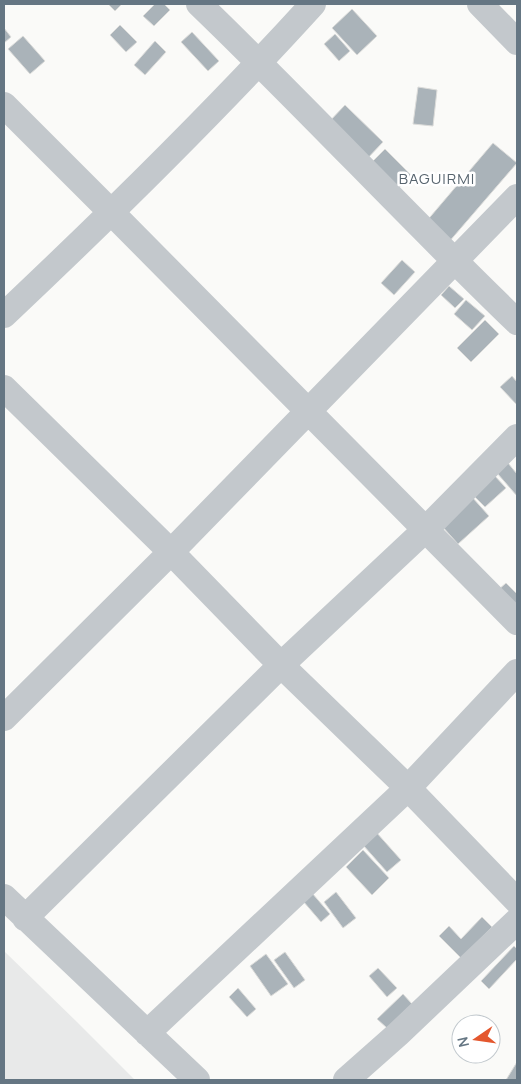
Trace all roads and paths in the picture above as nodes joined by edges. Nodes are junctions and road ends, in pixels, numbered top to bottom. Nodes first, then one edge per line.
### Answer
1 (199, 4) edge
2 (313, 4) edge
3 (480, 4) edge
4 (517, 42) edge
5 (260, 63) junction
6 (4, 105) edge
7 (517, 197) edge
8 (112, 213) junction
9 (454, 261) junction
10 (4, 315) edge
11 (517, 322) edge
12 (4, 388) edge
13 (307, 411) junction
14 (517, 437) edge
15 (425, 530) junction
16 (171, 552) junction
17 (517, 622) edge
18 (282, 666) junction
19 (517, 672) edge
20 (4, 718) edge
21 (408, 788) junction
22 (4, 897) edge
23 (517, 902) edge
24 (26, 918) junction
25 (517, 921) edge
26 (147, 1033) junction
27 (197, 1080) edge
28 (346, 1080) edge

1 - 5 street
2 - 5 street
3 - 4 street
5 - 8 street
5 - 9 street
6 - 8 street
7 - 9 street
8 - 10 street
8 - 13 street
9 - 11 street
9 - 13 street
12 - 16 street
13 - 15 street
13 - 16 street
14 - 15 street
15 - 17 street
15 - 18 street
16 - 18 street
16 - 20 street
18 - 21 street
18 - 24 street
19 - 21 street
21 - 23 street
21 - 26 street
22 - 24 street
24 - 26 street
25 - 28 street
26 - 27 street

